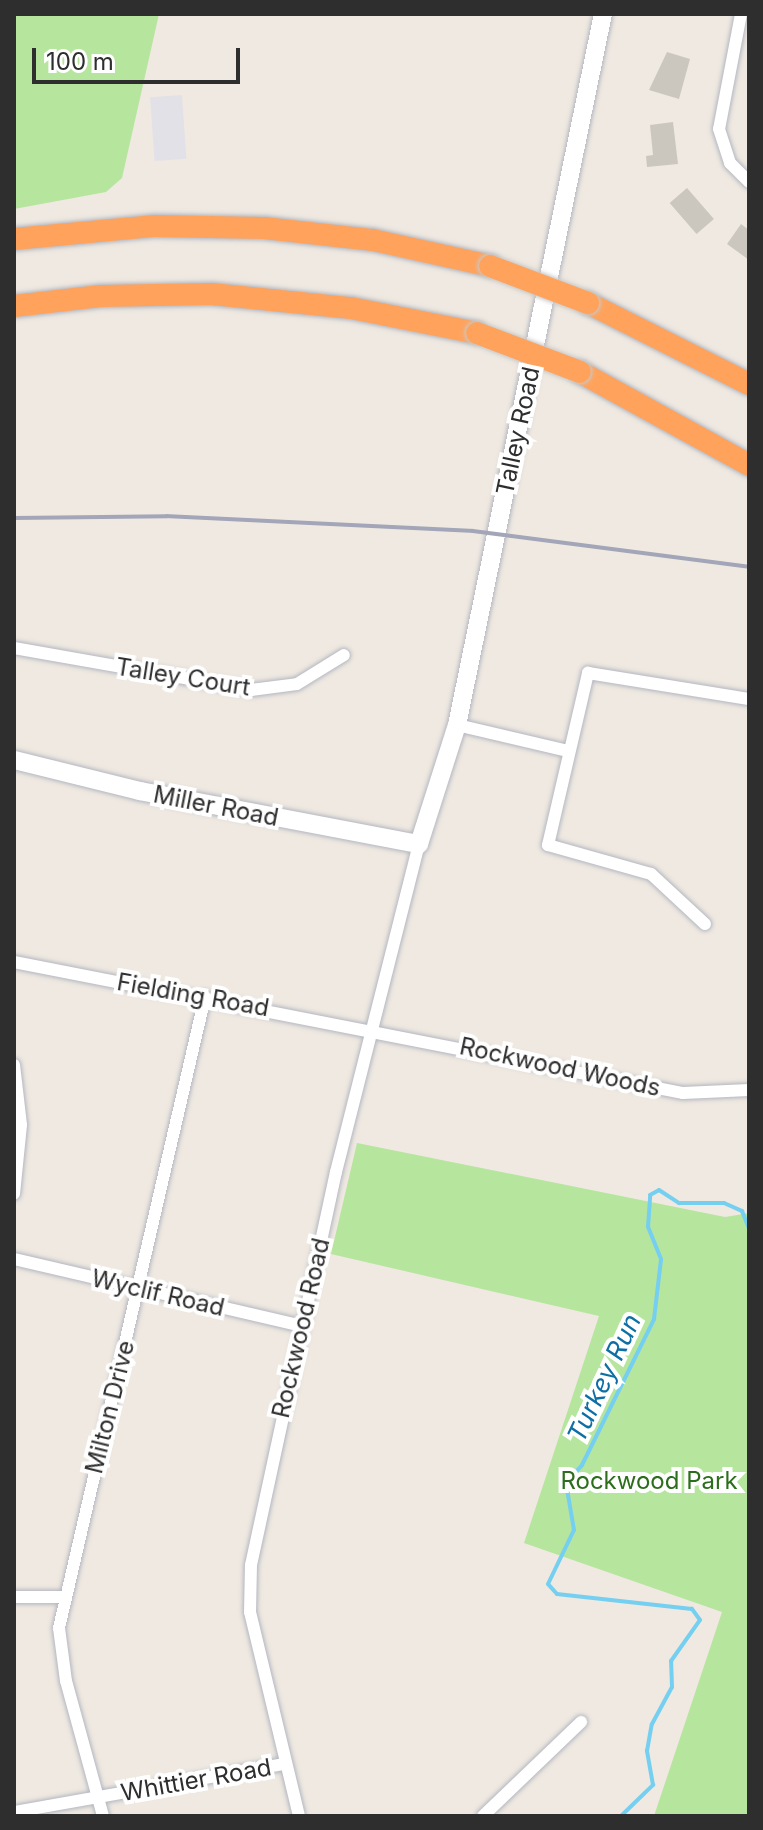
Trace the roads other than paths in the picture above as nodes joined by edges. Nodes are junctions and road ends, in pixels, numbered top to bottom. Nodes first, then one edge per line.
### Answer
1 (603, 14) edge
2 (741, 14) edge
3 (749, 182) edge
4 (14, 239) edge
5 (14, 306) edge
6 (749, 384) edge
7 (749, 465) edge
8 (14, 648) edge
9 (344, 655) dead end
10 (749, 699) edge
11 (457, 725) junction
12 (568, 751) junction
13 (14, 760) edge
14 (419, 844) junction
15 (705, 924) dead end
16 (14, 962) edge
17 (205, 997) junction
18 (371, 1028) junction
19 (14, 1065) edge
20 (749, 1090) edge
21 (14, 1194) edge
22 (14, 1259) edge
23 (138, 1289) junction
24 (302, 1326) junction
25 (14, 1597) edge
26 (64, 1597) junction
27 (581, 1722) dead end
28 (283, 1764) junction
29 (98, 1797) junction
30 (14, 1812) edge
31 (103, 1816) edge
32 (299, 1816) edge
33 (483, 1816) edge

1 - 11 street, Talley Road
2 - 3 street
4 - 6 highway, bridge
5 - 7 highway, bridge
8 - 9 street, Talley Court
10 - 12 street
11 - 12 street
11 - 14 street, Talley Road
12 - 15 street
13 - 14 street, Miller Road
14 - 18 street, Rockwood Road
16 - 17 street, Fielding Road
17 - 18 street, Fielding Road
17 - 23 street, Milton Drive
18 - 20 street, Rockwood Woods
18 - 24 street, Rockwood Road
19 - 21 street
22 - 23 street, Wyclif Road
23 - 24 street, Wyclif Road
23 - 26 street, Milton Drive
24 - 28 street, Rockwood Road
25 - 26 street
26 - 29 street, Milton Drive
27 - 33 street
28 - 29 street, Whittier Road
28 - 32 street, Rockwood Road
29 - 30 street, Whittier Road
29 - 31 street, Milton Drive

